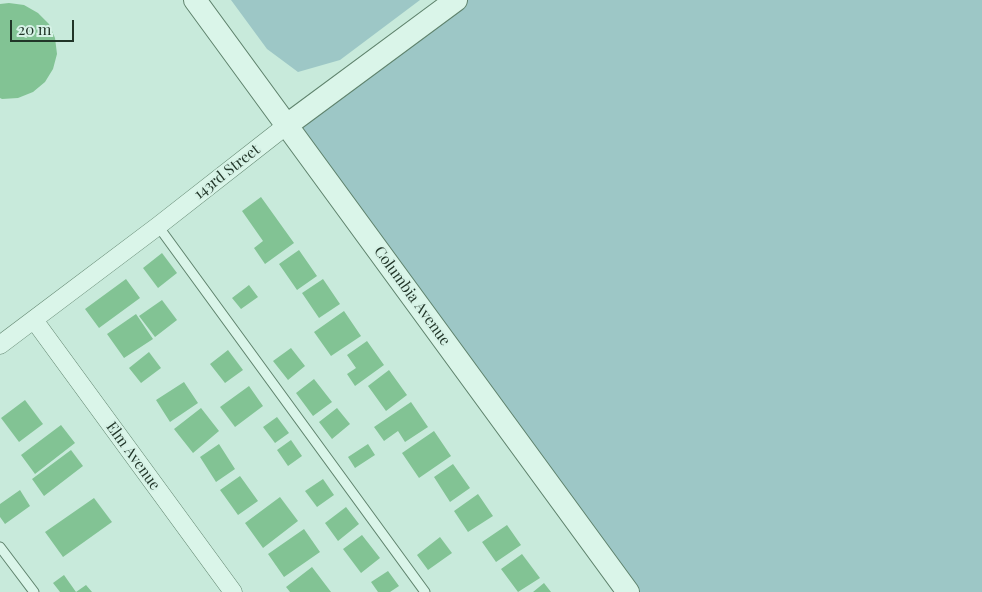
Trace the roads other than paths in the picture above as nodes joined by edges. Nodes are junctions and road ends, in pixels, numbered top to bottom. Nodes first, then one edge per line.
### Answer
1 (195, 0) edge
2 (456, 0) edge
3 (287, 125) junction
4 (158, 226) junction
5 (34, 320) junction
6 (0, 345) edge
7 (0, 546) edge
8 (34, 592) edge
9 (233, 592) edge
10 (425, 592) edge
11 (628, 592) edge

1 - 3 street, Columbia Avenue
2 - 3 street, 143rd Street
3 - 4 street, 143rd Street
3 - 11 street, Columbia Avenue
4 - 5 street, 143rd Street
4 - 10 lane
5 - 6 street, 143rd Street
5 - 9 street, Elm Avenue
7 - 8 lane

